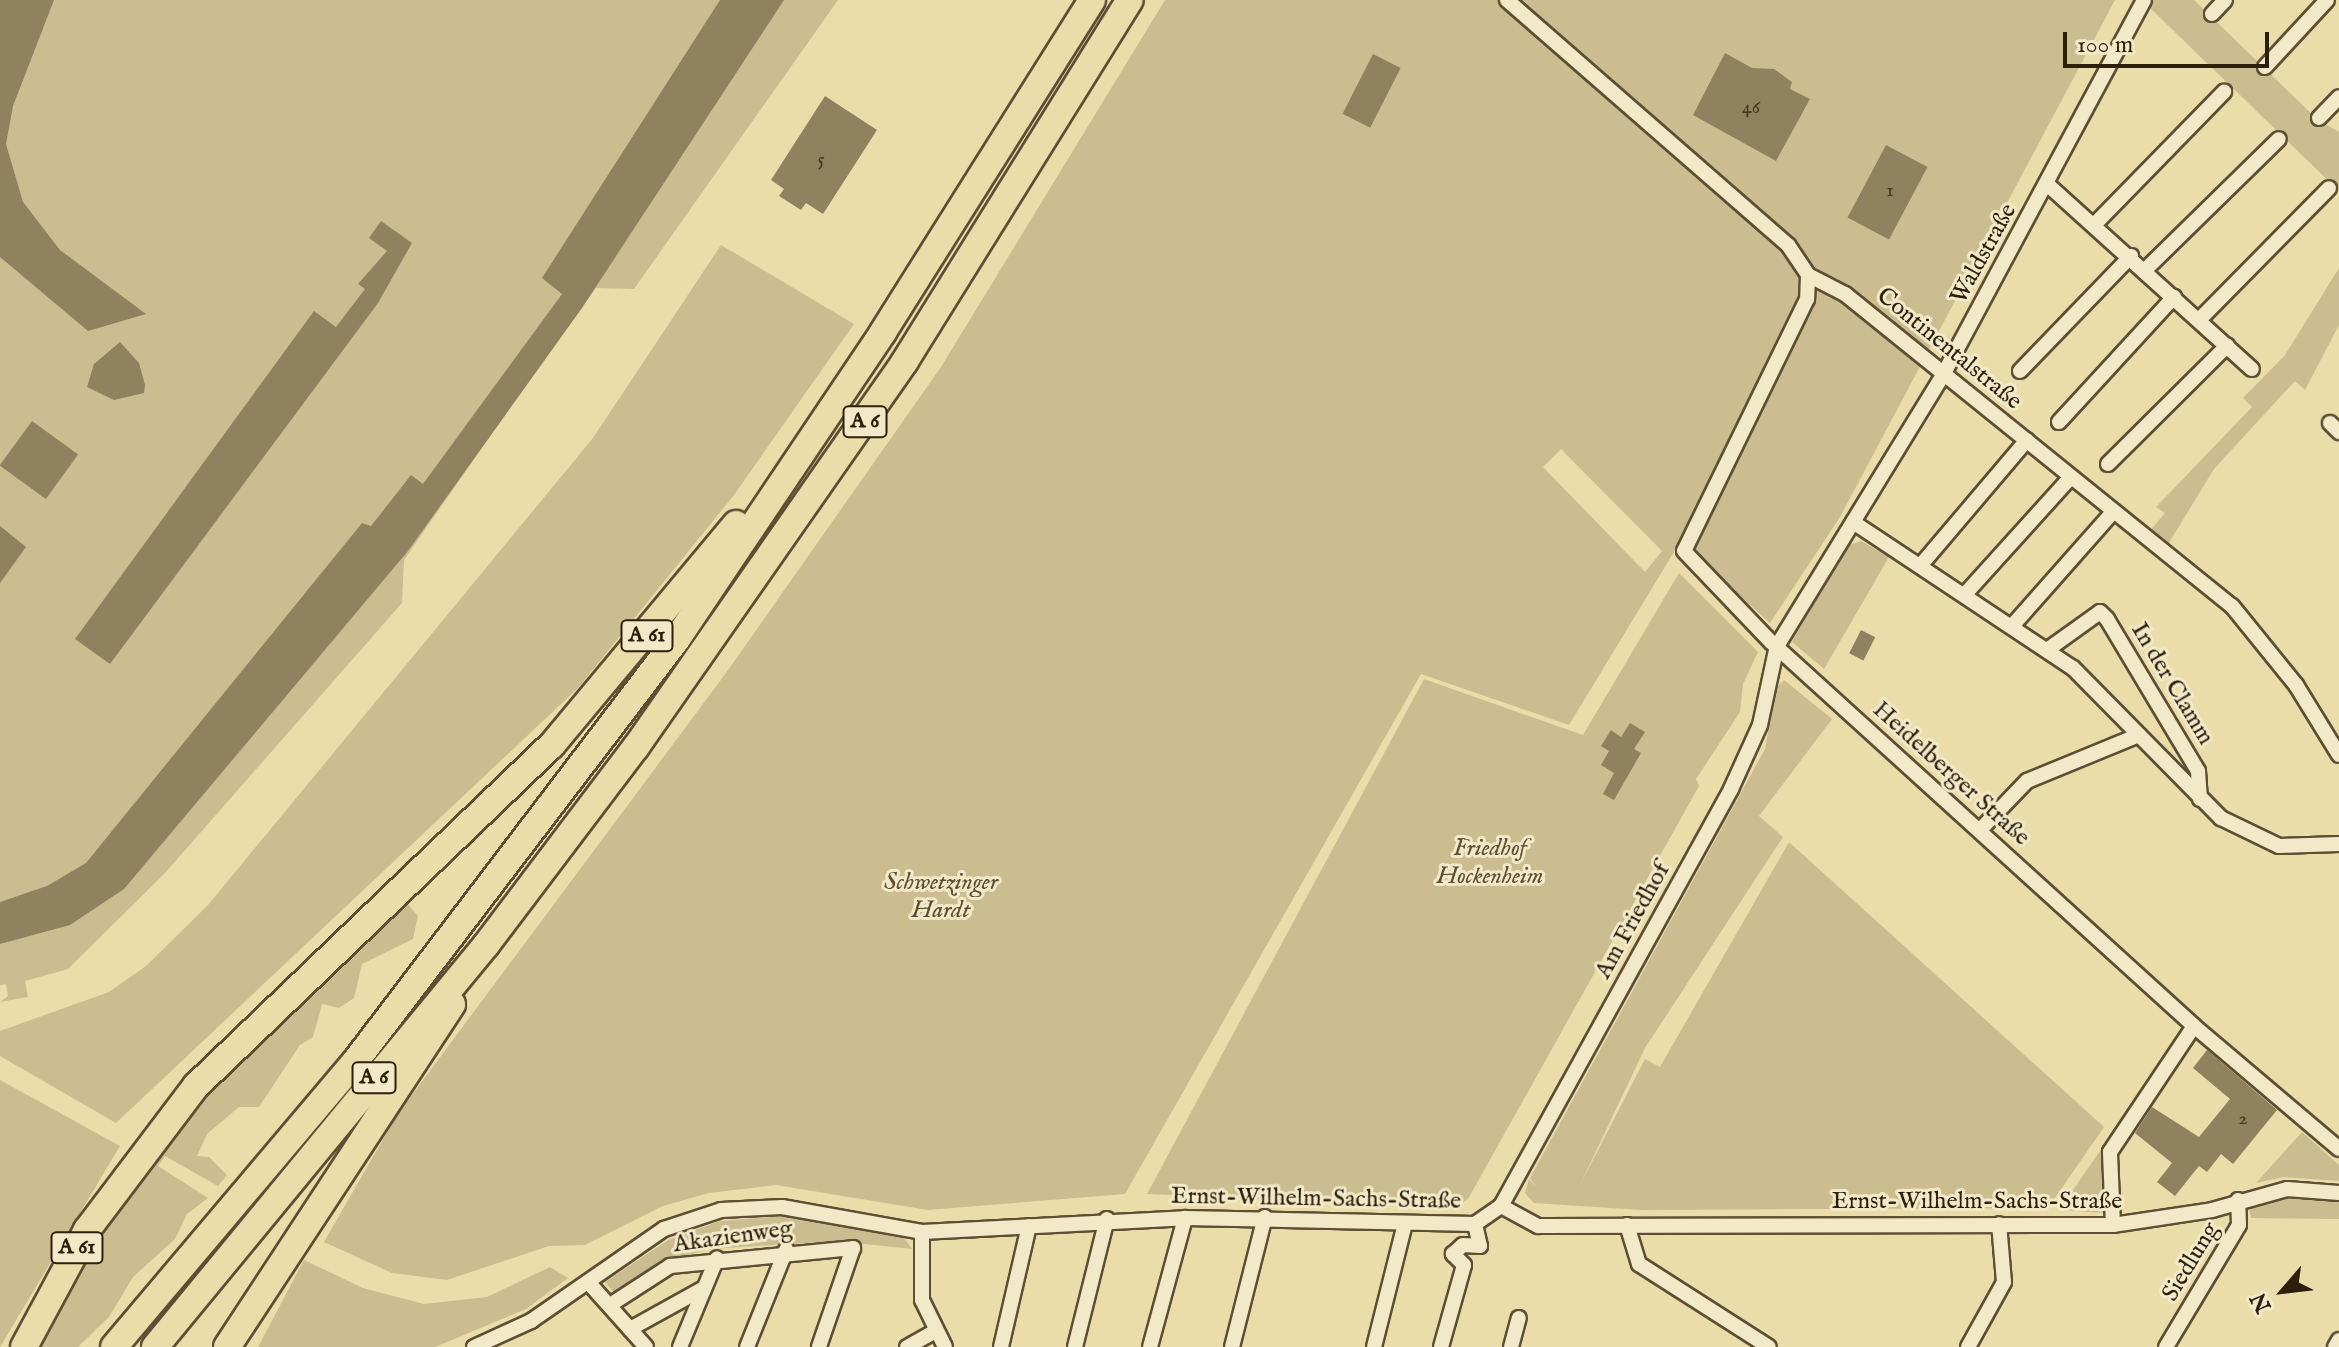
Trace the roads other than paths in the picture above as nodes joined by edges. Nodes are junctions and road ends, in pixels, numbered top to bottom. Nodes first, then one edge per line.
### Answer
1 (1092, 0) edge
2 (1130, 0) edge
3 (1507, 0) edge
4 (2144, 0) edge
5 (2225, 0) edge
6 (2327, 0) edge
7 (2212, 14) dead end
8 (2265, 67) dead end
9 (2224, 92) dead end
10 (2339, 97) edge
11 (2319, 118) dead end
12 (2279, 139) dead end
13 (2047, 184) junction
14 (2329, 188) dead end
15 (2095, 224) junction
16 (2131, 256) junction
17 (2145, 270) junction
18 (1808, 275) junction
19 (2174, 297) junction
20 (2199, 320) junction
21 (2227, 346) junction
22 (2252, 369) dead end
23 (2020, 371) dead end
24 (1943, 375) junction
25 (2059, 422) dead end
26 (2027, 440) junction
27 (803, 452) junction
28 (2108, 464) dead end
29 (2071, 477) junction
30 (2114, 511) junction
31 (1853, 522) junction
32 (1920, 566) junction
33 (1967, 592) junction
34 (2013, 625) junction
35 (1777, 646) junction
36 (2047, 650) junction
37 (2139, 735) junction
38 (2339, 755) edge
39 (2200, 799) junction
40 (1980, 830) junction
41 (2339, 844) edge
42 (486, 945) junction
43 (2194, 1026) junction
44 (2339, 1149) edge
45 (2339, 1193) edge
46 (2238, 1200) junction
47 (1501, 1206) junction
48 (1265, 1217) junction
49 (1185, 1218) junction
50 (1107, 1219) junction
51 (1405, 1224) junction
52 (1475, 1224) junction
53 (1999, 1224) junction
54 (1627, 1225) junction
55 (2113, 1225) junction
56 (1029, 1226) junction
57 (922, 1232) junction
58 (786, 1250) junction
59 (717, 1258) junction
60 (588, 1282) junction
61 (704, 1288) junction
62 (610, 1305) junction
63 (1519, 1318) dead end
64 (630, 1329) junction
65 (934, 1332) junction
66 (2339, 1340) edge
67 (2171, 1346) edge
68 (24, 1347) edge
69 (114, 1347) edge
70 (155, 1347) edge
71 (227, 1347) edge
72 (474, 1347) edge
73 (646, 1347) edge
74 (680, 1347) edge
75 (747, 1347) edge
76 (819, 1347) edge
77 (907, 1347) edge
78 (945, 1347) edge
79 (1001, 1347) edge
80 (1075, 1347) edge
81 (1150, 1347) edge
82 (1232, 1347) edge
83 (1374, 1347) edge
84 (1441, 1347) edge
85 (1511, 1347) edge
86 (1769, 1347) edge
87 (1968, 1347) edge
88 (2335, 1347) edge

1 - 27 highway, A 6
2 - 42 highway, A 6
3 - 18 street, Continentalstraße
4 - 13 street, Waldstraße
5 - 7 street
6 - 8 street
9 - 15 street
10 - 11 street
12 - 17 street
13 - 15 street
13 - 24 street, Waldstraße
14 - 20 street
15 - 16 street
16 - 17 street
16 - 23 street
17 - 19 street
18 - 24 street, Continentalstraße
18 - 35 street, Heidelberger Straße
19 - 20 street
19 - 25 street
20 - 21 street
21 - 22 street
21 - 28 street
24 - 26 street, Continentalstraße
24 - 31 street, Waldstraße
26 - 29 street, Continentalstraße
26 - 32 street
27 - 68 highway, A 61
27 - 69 highway, A 6
29 - 30 street, Continentalstraße
29 - 33 street
30 - 34 street
30 - 38 street, Continentalstraße
31 - 32 street, In der Clamm
31 - 35 street, Waldstraße
32 - 33 street, In der Clamm
33 - 34 street, In der Clamm
34 - 36 street, In der Clamm
35 - 40 street, Heidelberger Straße
35 - 47 street, Am Friedhof
36 - 37 street, In der Clamm
36 - 39 street, In der Clamm
37 - 39 street, In der Clamm
37 - 40 street
39 - 41 street, In der Clamm
40 - 43 street, Heidelberger Straße
42 - 70 highway, A 6
42 - 71 highway, A 6
43 - 44 street, Heidelberger Straße
43 - 55 street
45 - 46 street, Ernst-Wilhelm-Sachs-Straße
46 - 55 street, Ernst-Wilhelm-Sachs-Straße
46 - 67 street, Siedlung
47 - 52 street, Ernst-Wilhelm-Sachs-Straße
47 - 54 street, Ernst-Wilhelm-Sachs-Straße
48 - 49 street, Ernst-Wilhelm-Sachs-Straße
48 - 51 street, Ernst-Wilhelm-Sachs-Straße
48 - 82 street
49 - 50 street, Ernst-Wilhelm-Sachs-Straße
49 - 81 street
50 - 56 street, Ernst-Wilhelm-Sachs-Straße
50 - 80 street
51 - 52 street, Ernst-Wilhelm-Sachs-Straße
51 - 83 street
52 - 84 street
53 - 54 street, Ernst-Wilhelm-Sachs-Straße
53 - 55 street, Ernst-Wilhelm-Sachs-Straße
53 - 87 street
54 - 86 street
56 - 57 street, Ernst-Wilhelm-Sachs-Straße
56 - 79 street
57 - 60 street, Ernst-Wilhelm-Sachs-Straße
57 - 65 street
58 - 59 street, Akazienweg
58 - 75 street
58 - 76 street, Akazienweg
59 - 61 street
59 - 62 street, Akazienweg
60 - 62 street
60 - 72 street, Ernst-Wilhelm-Sachs-Straße
61 - 64 street
61 - 74 street
62 - 64 street
63 - 85 street
64 - 73 street
65 - 77 street
65 - 78 street
66 - 88 street

